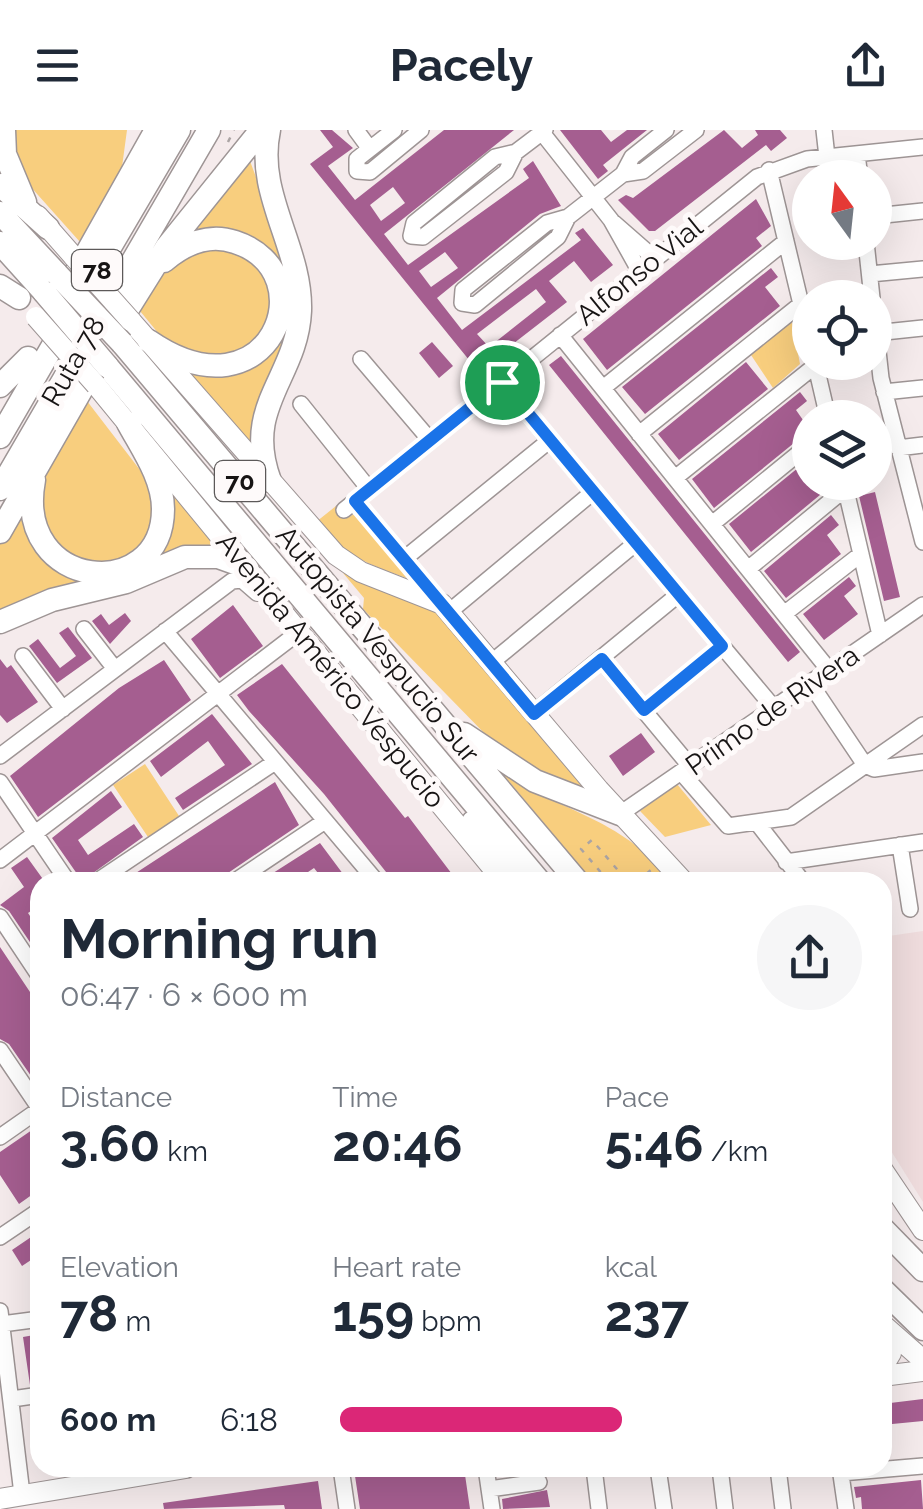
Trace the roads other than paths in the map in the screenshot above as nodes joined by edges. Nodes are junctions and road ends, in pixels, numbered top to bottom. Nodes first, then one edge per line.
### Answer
1 (4, 130) edge
2 (133, 130) edge
3 (156, 130) edge
4 (179, 130) edge
5 (208, 130) edge
6 (261, 130) edge
7 (269, 130) edge
8 (356, 130) edge
9 (394, 130) edge
10 (422, 130) edge
11 (666, 130) edge
12 (696, 130) edge
13 (824, 130) edge
14 (888, 130) edge
15 (542, 131) edge
16 (923, 147) edge
17 (370, 149) junction
18 (890, 150) junction
19 (516, 152) junction
20 (857, 154) junction
21 (827, 157) junction
22 (858, 160) edge
23 (769, 170) junction
24 (132, 173) junction
25 (0, 174) edge
26 (623, 174) junction
27 (0, 185) edge
28 (593, 198) junction
29 (25, 202) junction
30 (923, 211) edge
31 (0, 213) edge
32 (892, 214) edge
33 (568, 216) junction
34 (611, 220) junction
35 (48, 228) junction
36 (786, 241) junction
37 (0, 243) edge
38 (654, 258) junction
39 (868, 260) edge
40 (923, 268) edge
41 (640, 270) junction
42 (870, 274) junction
43 (0, 276) edge
44 (795, 280) edge
45 (870, 280) edge
46 (50, 283) junction
47 (141, 286) junction
48 (10, 292) edge
49 (792, 311) edge
50 (923, 328) edge
51 (892, 331) edge
52 (560, 335) junction
53 (149, 341) junction
54 (28, 358) junction
55 (361, 359) dead end
56 (101, 375) junction
57 (795, 380) edge
58 (882, 380) edge
59 (502, 382) junction
60 (0, 386) edge
61 (602, 388) junction
62 (923, 388) edge
63 (884, 392) junction
64 (301, 404) dead end
65 (0, 406) edge
66 (128, 423) junction
67 (639, 434) junction
68 (0, 437) edge
69 (430, 440) junction
70 (550, 440) junction
71 (923, 445) edge
72 (898, 448) junction
73 (792, 459) edge
74 (37, 467) junction
75 (675, 478) junction
76 (270, 481) junction
77 (0, 489) edge
78 (369, 489) junction
79 (593, 492) junction
80 (828, 500) edge
81 (848, 500) edge
82 (918, 503) edge
83 (712, 524) junction
84 (0, 532) edge
85 (923, 542) edge
86 (636, 543) junction
87 (861, 554) junction
88 (404, 560) junction
89 (246, 567) junction
90 (748, 569) junction
91 (679, 594) junction
92 (923, 606) edge
93 (446, 608) junction
94 (784, 614) junction
95 (0, 622) edge
96 (84, 629) dead end
97 (164, 630) junction
98 (299, 632) junction
99 (880, 635) junction
100 (722, 646) junction
101 (23, 656) dead end
102 (602, 659) junction
103 (492, 662) junction
104 (115, 670) junction
105 (829, 670) junction
106 (810, 683) junction
107 (218, 694) junction
108 (433, 708) junction
109 (774, 708) junction
110 (64, 709) junction
111 (644, 710) junction
112 (534, 714) junction
113 (923, 724) edge
114 (426, 746) junction
115 (2, 749) edge
116 (276, 762) junction
117 (923, 762) edge
118 (865, 765) junction
119 (686, 769) junction
120 (0, 782) edge
121 (620, 814) junction
122 (325, 821) junction
123 (758, 824) junction
124 (35, 833) junction
125 (923, 842) edge
126 (900, 846) junction
127 (0, 860) edge
128 (786, 862) junction
129 (61, 872) edge
130 (111, 872) edge
131 (249, 872) edge
132 (367, 872) edge
133 (500, 872) edge
134 (502, 872) edge
135 (532, 872) edge
136 (570, 872) edge
137 (675, 872) edge
138 (794, 872) edge
139 (910, 909) dead end
140 (0, 917) edge
141 (30, 962) edge
142 (0, 1050) edge
143 (30, 1094) edge
144 (30, 1116) edge
145 (0, 1137) edge
146 (892, 1184) edge
147 (30, 1217) edge
148 (923, 1230) edge
149 (0, 1237) edge
150 (892, 1238) edge
151 (923, 1270) edge
152 (892, 1299) edge
153 (1, 1318) edge
154 (30, 1318) edge
155 (923, 1329) edge
156 (892, 1332) edge
157 (923, 1360) edge
158 (4, 1362) edge
159 (923, 1371) edge
160 (892, 1375) edge
161 (30, 1397) edge
162 (12, 1399) junction
163 (923, 1466) edge
164 (892, 1468) edge
165 (136, 1477) edge
166 (342, 1477) edge
167 (487, 1477) edge
168 (595, 1477) edge
169 (659, 1477) edge
170 (721, 1477) edge
171 (779, 1477) edge
172 (842, 1477) edge
173 (540, 1482) dead end
174 (489, 1489) junction
175 (7, 1500) edge
176 (347, 1509) edge
177 (492, 1509) edge
178 (599, 1509) edge
179 (664, 1509) edge
180 (725, 1509) edge
181 (783, 1509) edge
182 (846, 1509) edge

1 - 29 highway
2 - 24 highway
3 - 24 highway
4 - 68 highway, Ruta 78 / 78
5 - 77 highway, Ruta 78 / 78
6 - 47 highway
7 - 76 highway
8 - 17 street
9 - 17 street
10 - 17 street
11 - 26 street
12 - 26 street
13 - 21 street
14 - 18 street
15 - 19 street
15 - 28 street
16 - 18 street, Alfonso Vial
18 - 20 street, Alfonso Vial
19 - 19 street
20 - 21 street, Alfonso Vial
20 - 22 street
21 - 23 street, Alfonso Vial
23 - 36 street
23 - 38 street, Alfonso Vial
24 - 54 highway
25 - 29 main road
26 - 28 street
27 - 35 highway
28 - 33 street
28 - 34 street
29 - 35 main road
30 - 32 street
31 - 46 highway, 70
33 - 33 street
34 - 38 street
34 - 41 street
35 - 53 main road, bridge
36 - 44 street
36 - 61 street
37 - 46 highway, 70
38 - 41 street, Alfonso Vial
39 - 42 street
40 - 42 street
41 - 52 street, Alfonso Vial
42 - 45 street
43 - 48 main road, Avenida Américo Vespucio
46 - 56 highway, Autopista Vespucio Sur / 70, bridge
46 - 108 highway, Autopista Vespucio Sur / 70, bridge
47 - 53 highway
47 - 74 highway
48 - 56 main road, Avenida Américo Vespucio, bridge
49 - 67 street
50 - 51 street
52 - 59 street, Alfonso Vial
52 - 61 street
53 - 76 main road
54 - 60 highway
54 - 65 highway
55 - 69 street
56 - 66 main road, Avenida Américo Vespucio
56 - 114 highway, Autopista Vespucio Sur / 70
57 - 75 street
58 - 63 street
59 - 69 street, Alfonso Vial
59 - 70 street
61 - 67 street
62 - 63 street
63 - 72 street
64 - 78 street
66 - 74 highway
66 - 89 main road, Avenida Américo Vespucio
67 - 75 street
69 - 78 street, Alfonso Vial
70 - 79 street
70 - 88 street
71 - 72 street
72 - 82 street
73 - 83 street
74 - 84 highway
75 - 83 street
76 - 93 main road
78 - 88 street, Alfonso Vial
79 - 86 street
79 - 93 street
80 - 90 street
81 - 87 street
82 - 85 street
83 - 90 street
86 - 91 street
86 - 103 street
87 - 94 street
87 - 99 street
88 - 93 street
89 - 95 highway
89 - 98 main road, Avenida Américo Vespucio
90 - 94 street
91 - 100 street
91 - 102 street
92 - 99 street, Primo de Rivera
93 - 103 main road
94 - 105 street
96 - 104 street
97 - 98 street
97 - 104 street
97 - 107 street
98 - 107 street
98 - 133 main road, Avenida Américo Vespucio
99 - 105 street, Primo de Rivera
100 - 109 street
100 - 111 street
101 - 110 street
102 - 111 street
102 - 112 street
103 - 112 main road
104 - 110 street
105 - 106 street, Primo de Rivera
106 - 109 street, Primo de Rivera
106 - 118 street
107 - 116 street
107 - 124 street
108 - 121 highway
108 - 136 highway, Autopista Vespucio Sur / 70
109 - 119 street, Primo de Rivera
110 - 115 street
111 - 119 street
112 - 121 main road
113 - 118 street
114 - 134 highway
114 - 135 highway, Autopista Vespucio Sur / 70
116 - 122 street
116 - 130 street
117 - 118 street
118 - 123 street
119 - 121 street, Primo de Rivera
119 - 123 street
120 - 124 street
121 - 137 main road
122 - 131 street
122 - 132 street
123 - 128 street
124 - 127 street
124 - 129 street
125 - 126 street
126 - 128 street
126 - 139 street
128 - 138 street
140 - 141 street
142 - 143 street
144 - 145 street
146 - 148 main road
147 - 149 street
150 - 151 highway
152 - 155 highway
153 - 154 street
153 - 158 street
156 - 157 main road
158 - 162 street
159 - 160 main road
161 - 162 street
162 - 175 street
163 - 164 street
165 - 175 main road
166 - 176 street
167 - 174 street
168 - 178 street
169 - 179 street
170 - 180 street
171 - 181 street
172 - 182 street
173 - 174 street
174 - 177 street

